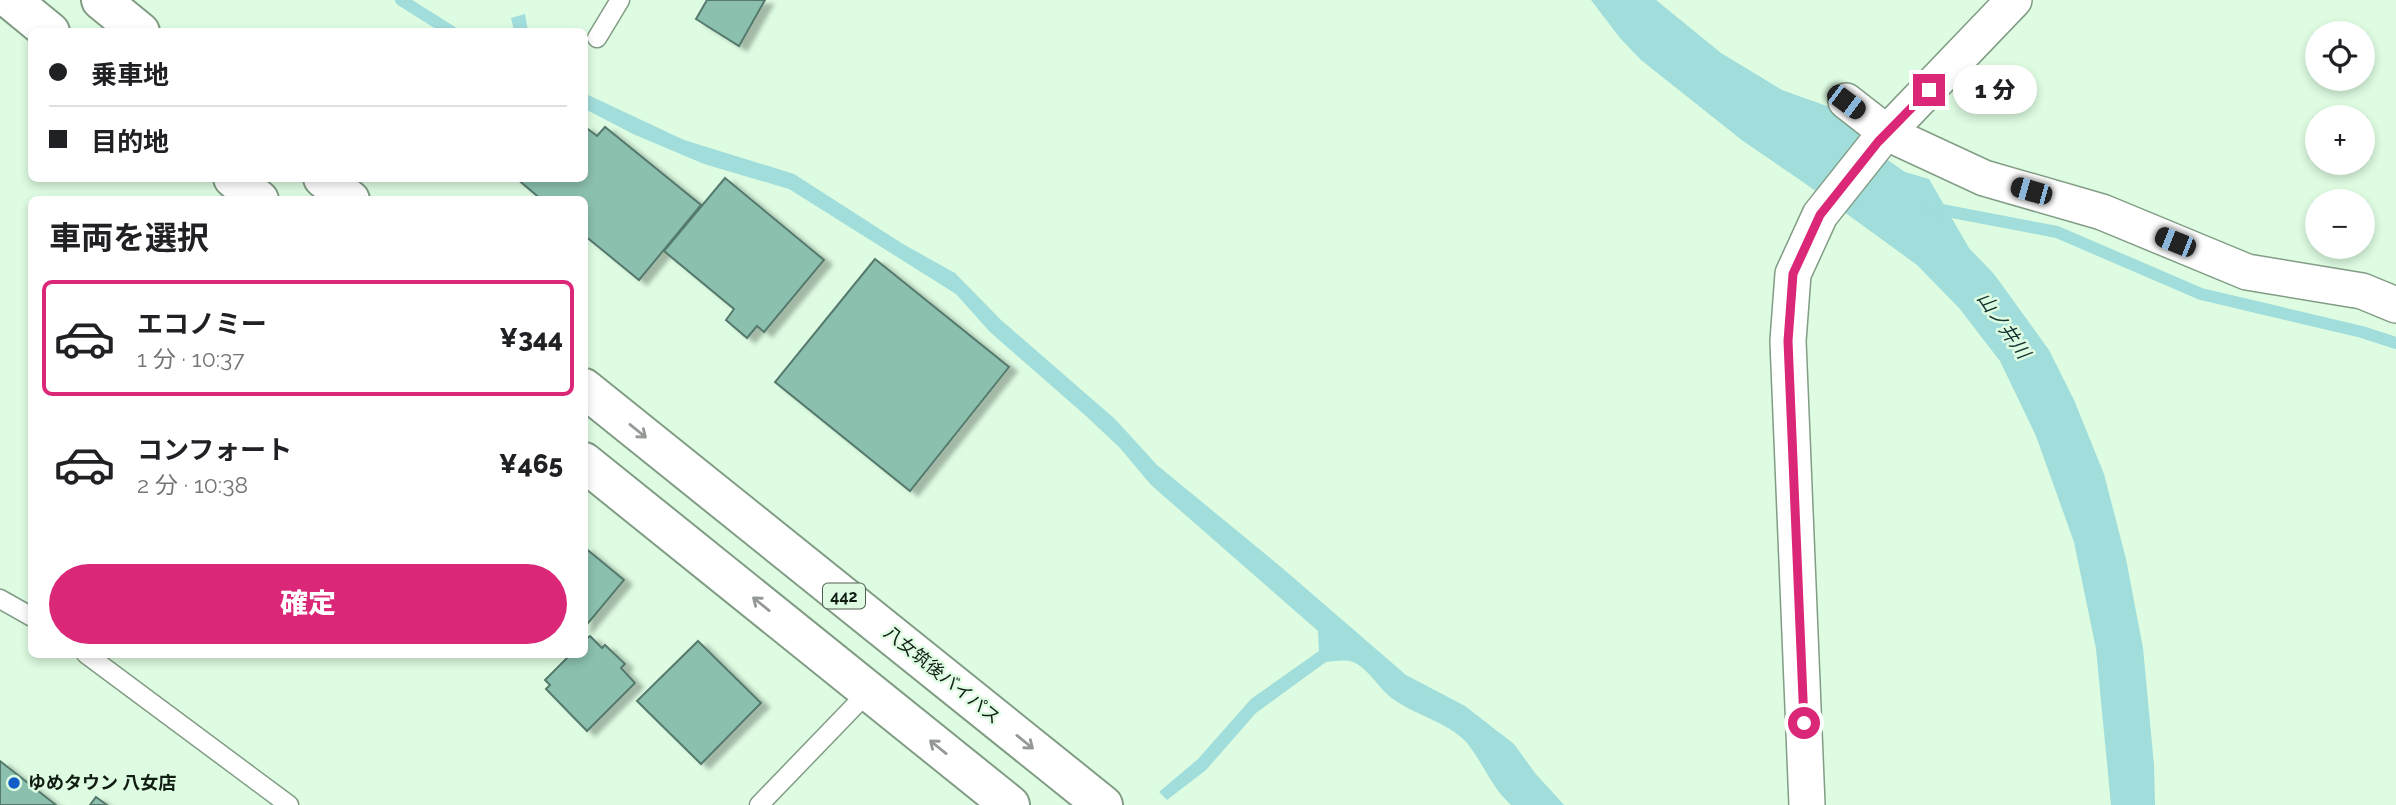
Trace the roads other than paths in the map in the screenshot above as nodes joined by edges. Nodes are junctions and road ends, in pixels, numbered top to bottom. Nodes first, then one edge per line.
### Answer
1 (11, 0) edge
2 (2014, 0) edge
3 (105, 1) edge
4 (612, 3) edge
5 (46, 28) edge
6 (135, 28) edge
7 (597, 38) dead end
8 (1846, 102) dead end
9 (1882, 138) junction
10 (238, 182) edge
11 (328, 182) edge
12 (254, 196) edge
13 (345, 196) edge
14 (2396, 305) edge
15 (588, 391) edge
16 (588, 465) edge
17 (0, 599) edge
18 (28, 615) edge
19 (91, 658) edge
20 (869, 691) junction
21 (289, 805) edge
22 (759, 805) edge
23 (1010, 805) edge
24 (1103, 805) edge
25 (1807, 805) edge

1 - 5 highway
2 - 9 street
3 - 6 highway
4 - 7 lane
8 - 9 street
9 - 14 street
9 - 25 street
10 - 12 highway
11 - 13 highway
15 -> 24 highway, 八女筑後バイパス / 442
20 -> 16 highway
17 - 18 lane
19 - 21 lane
20 - 22 lane
23 -> 20 highway

